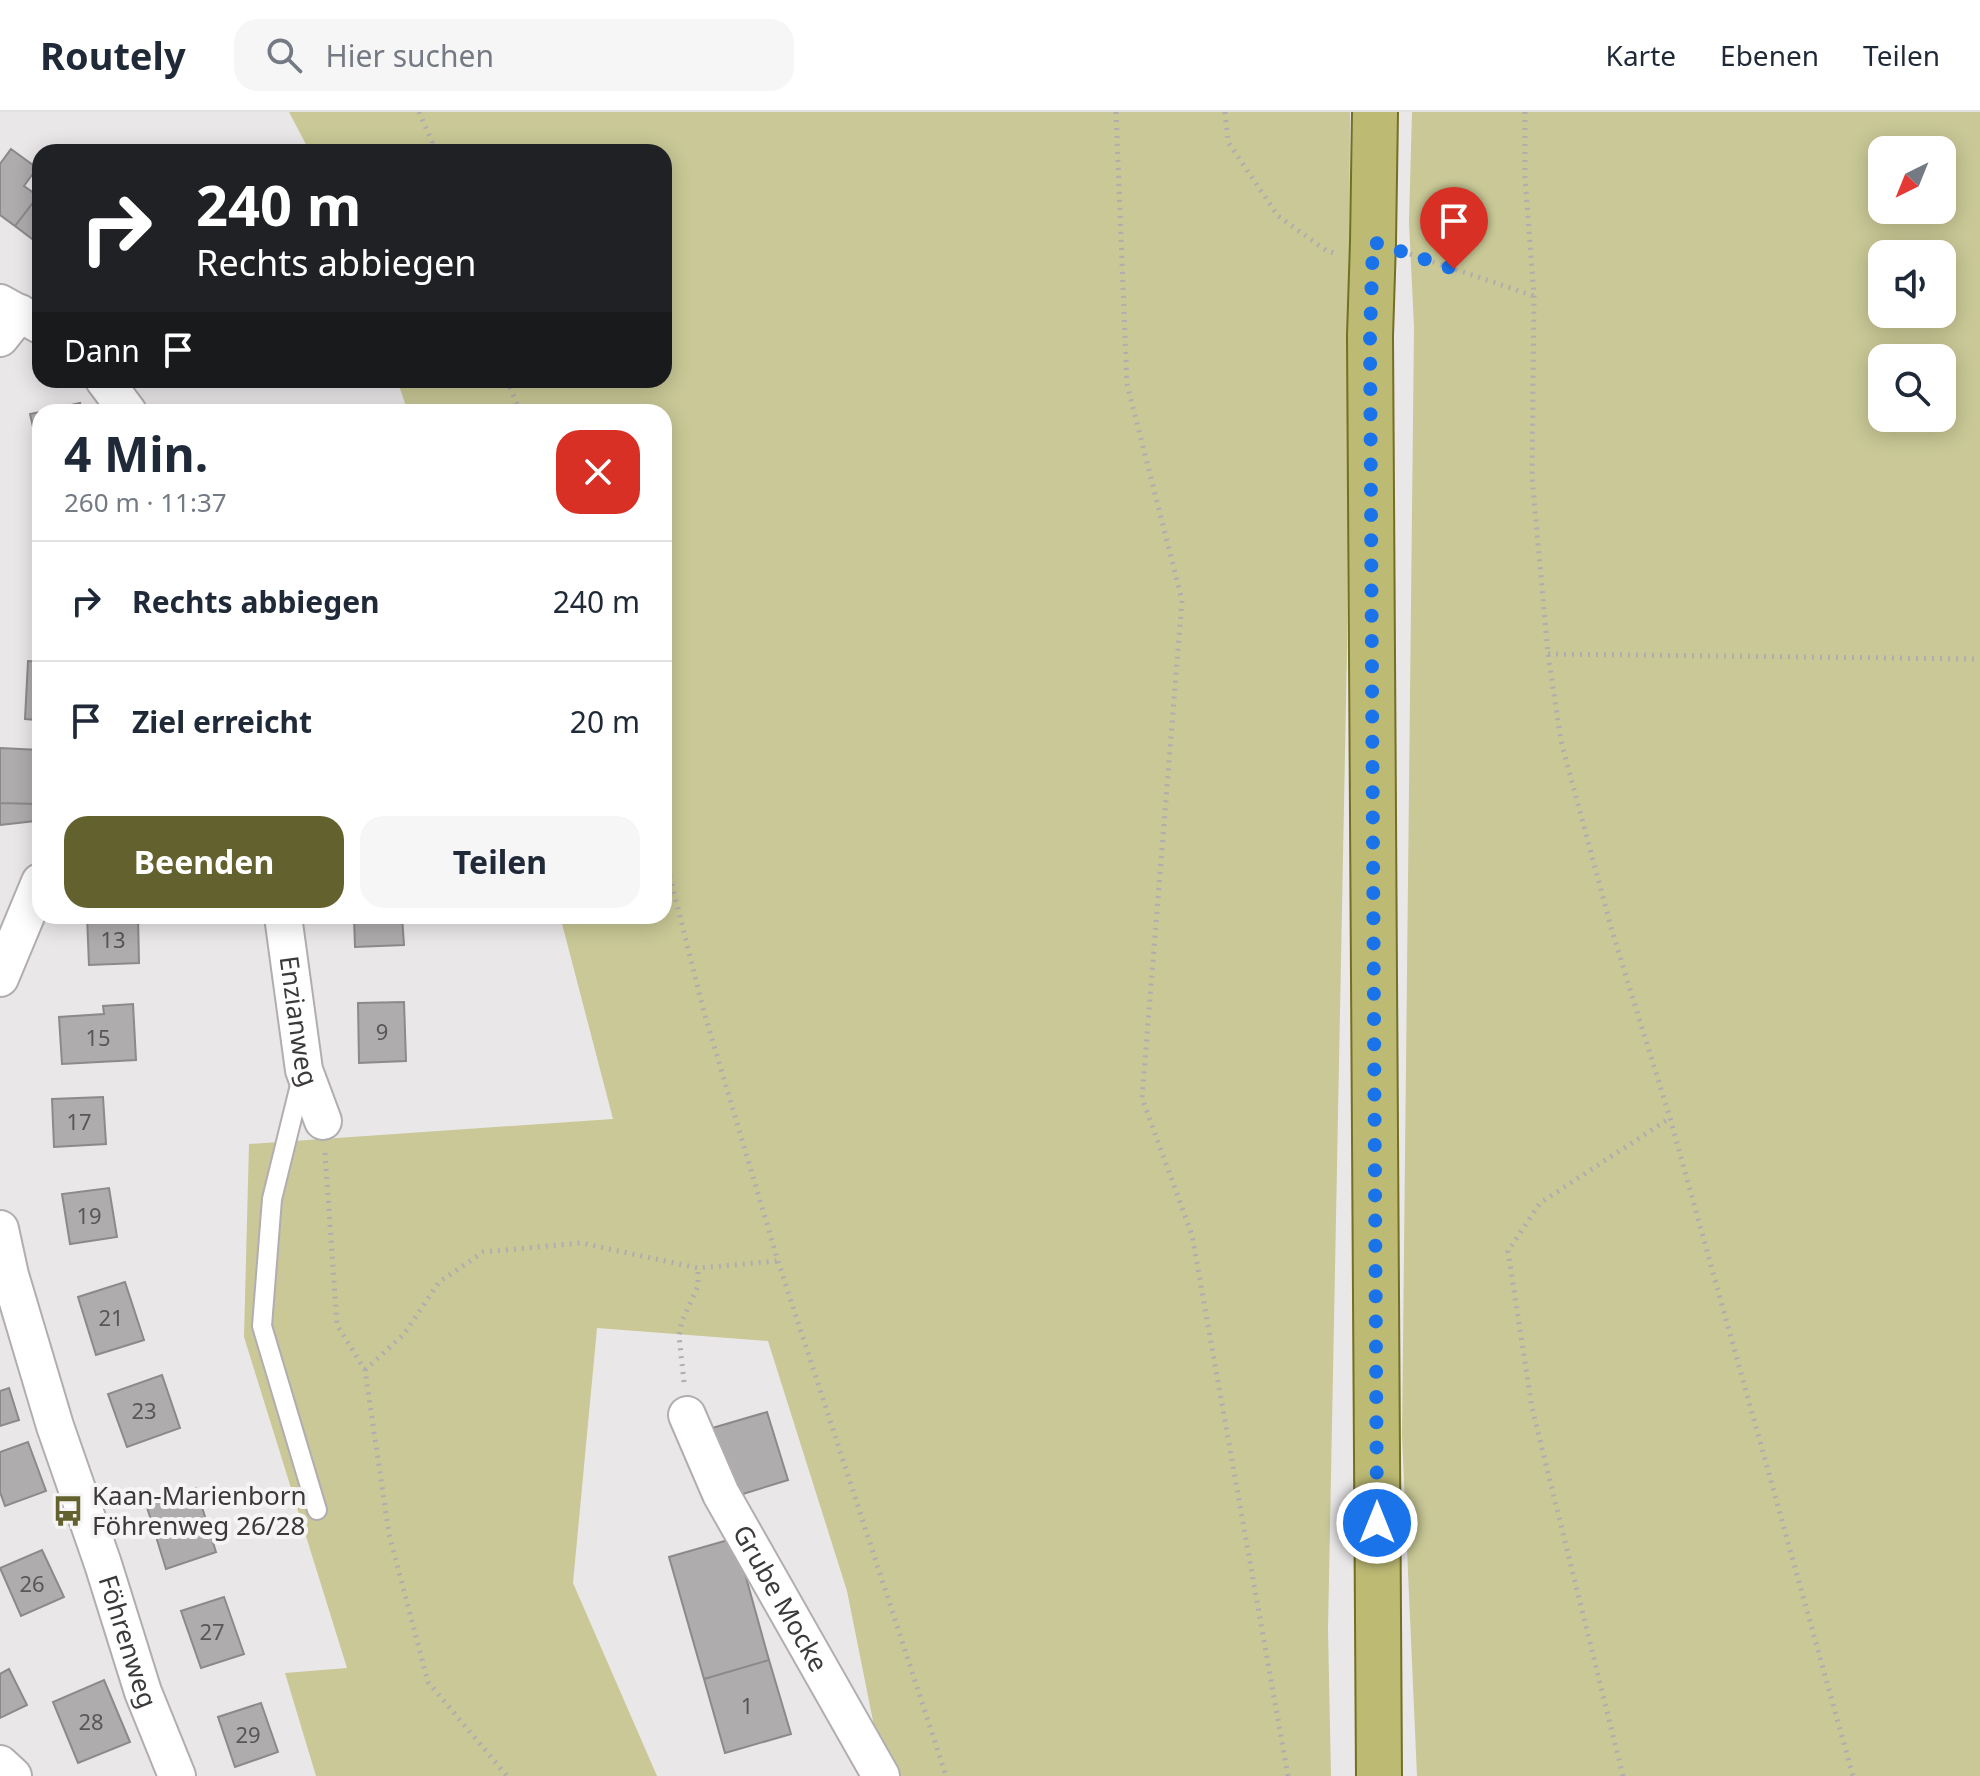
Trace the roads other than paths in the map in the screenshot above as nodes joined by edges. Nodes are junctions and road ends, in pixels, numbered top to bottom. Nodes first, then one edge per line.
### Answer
1 (1375, 112) edge
2 (32, 901) edge
3 (284, 924) edge
4 (0, 978) edge
5 (304, 1070) junction
6 (323, 1121) road end
7 (0, 1229) edge
8 (687, 1415) road end
9 (317, 1510) dead end
10 (0, 1764) edge
11 (13, 1776) edge
12 (177, 1776) edge
13 (881, 1776) edge
14 (1379, 1776) edge

1 - 14 main road
2 - 4 street
3 - 5 street, Enzianweg
5 - 6 street, Enzianweg
5 - 9 lane
7 - 12 street, Föhrenweg
8 - 13 street, Grube Mocke
10 - 11 street

